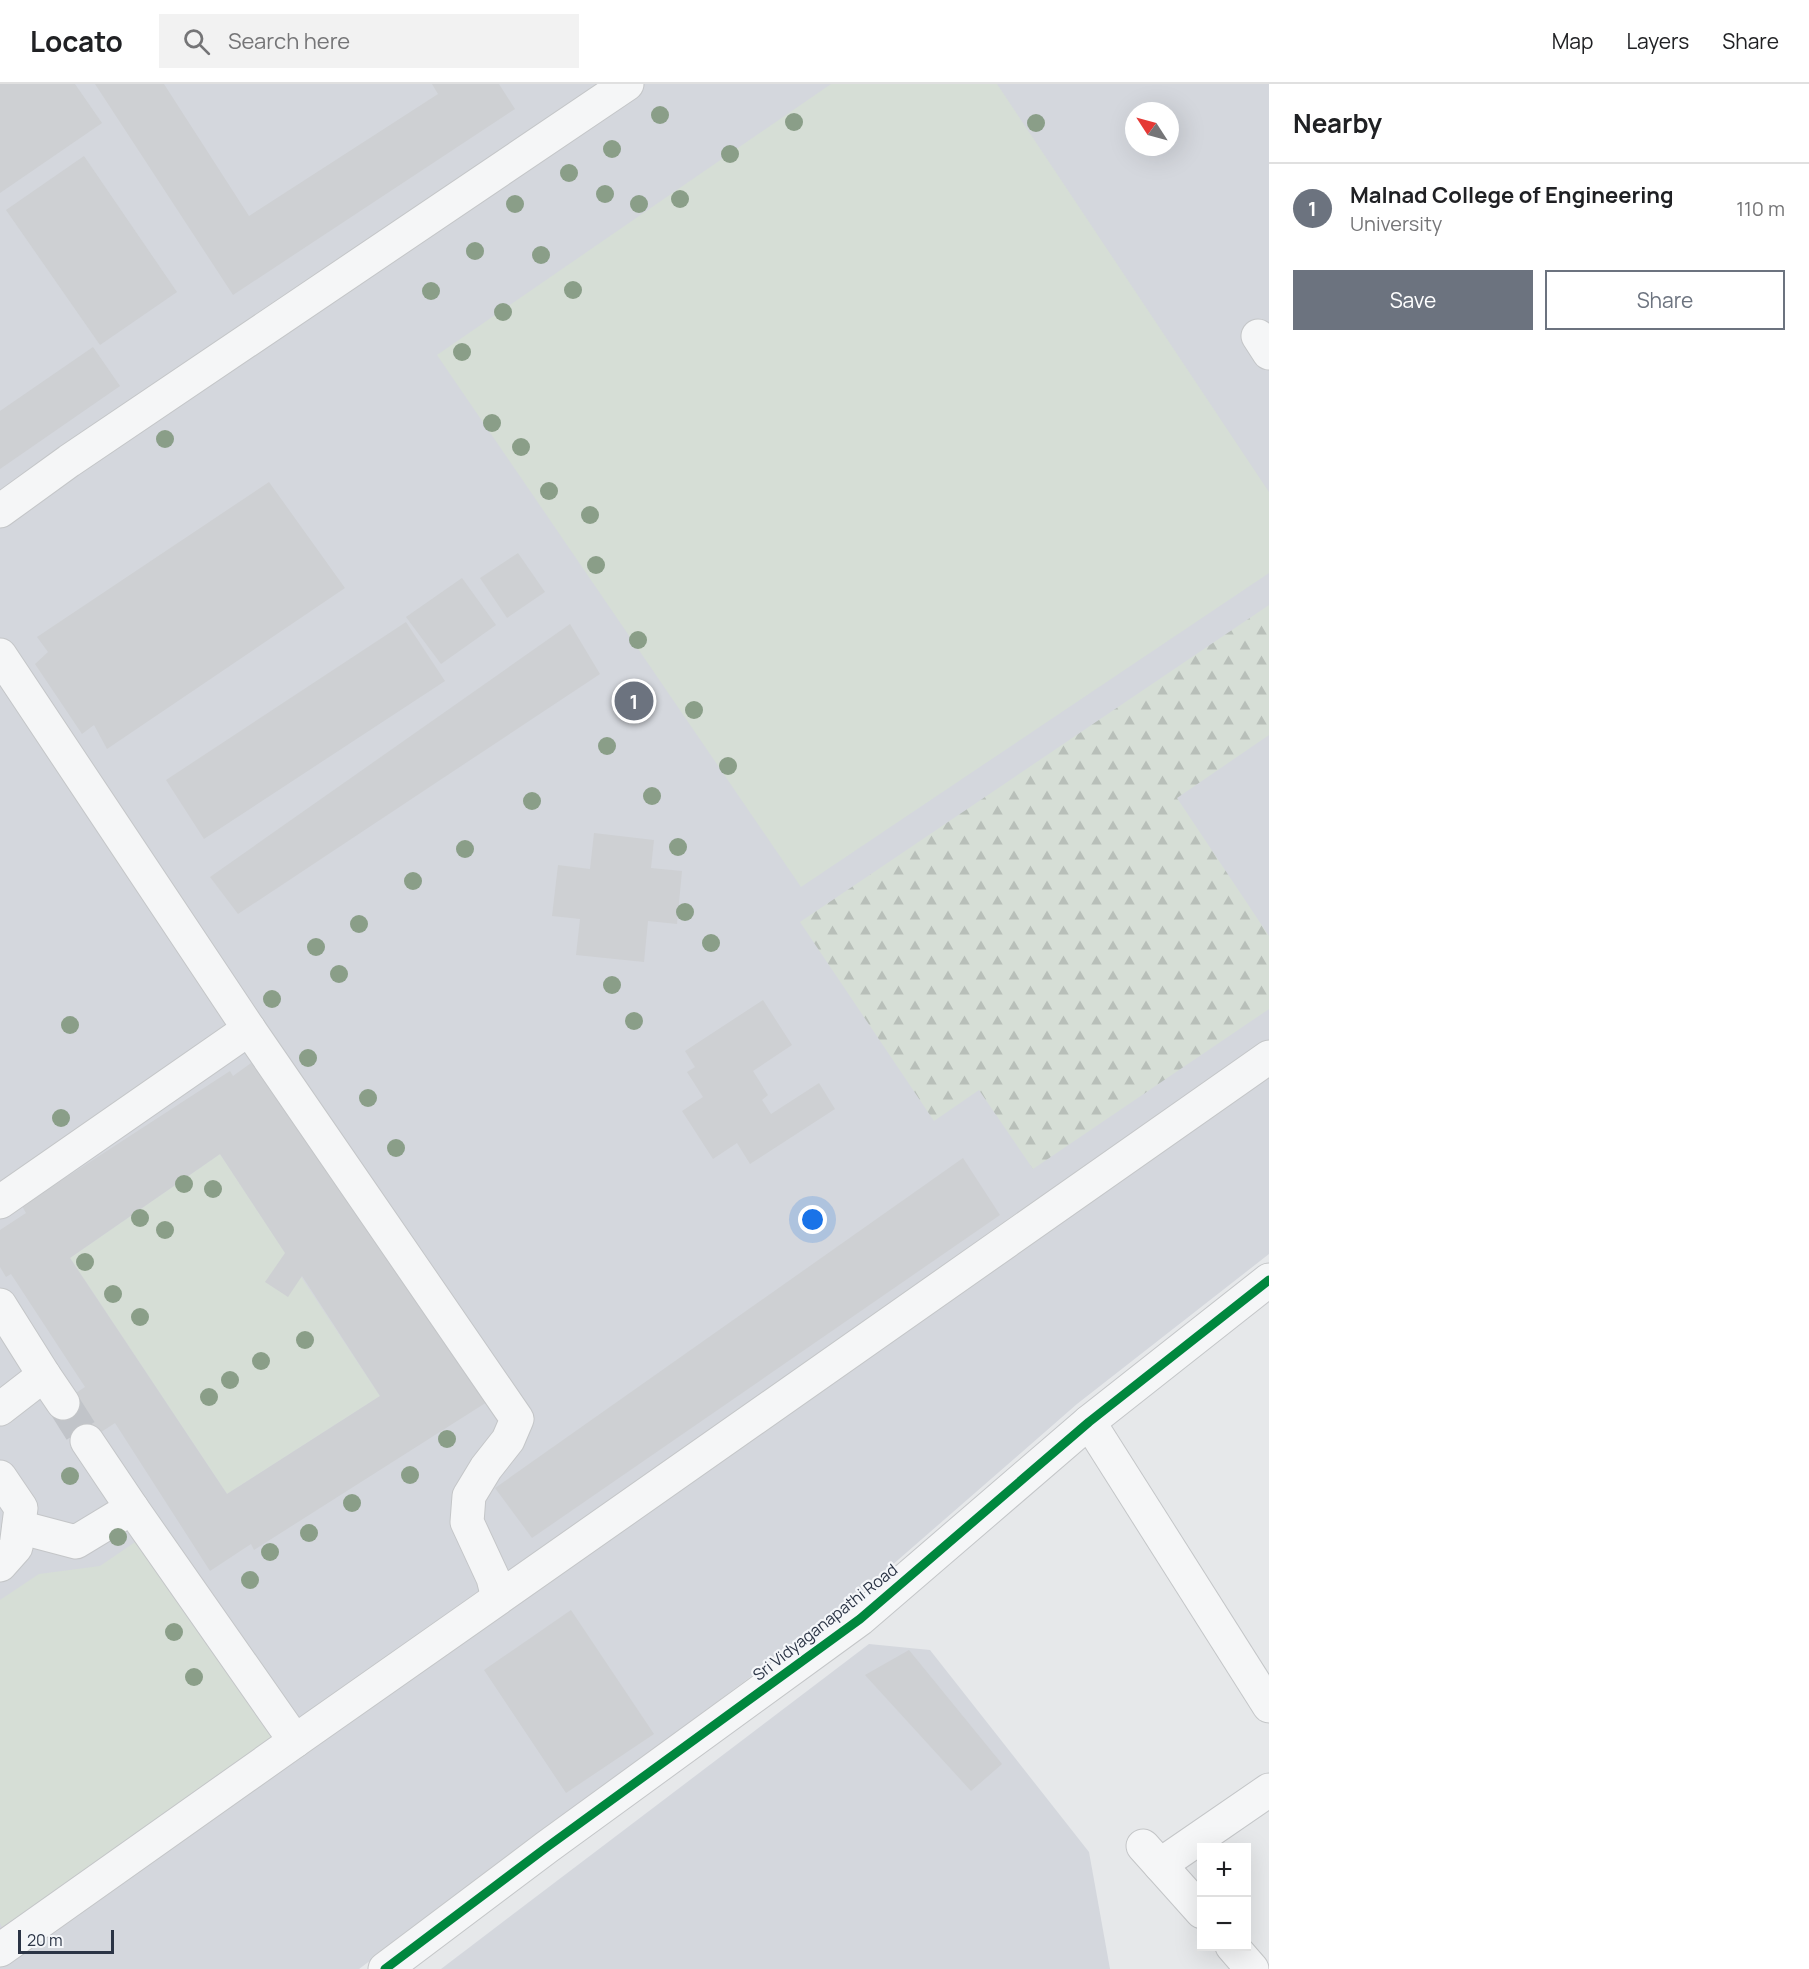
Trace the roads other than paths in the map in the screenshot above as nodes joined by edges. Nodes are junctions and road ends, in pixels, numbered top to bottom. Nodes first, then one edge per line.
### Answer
1 (613, 88) edge
2 (0, 511) edge
3 (0, 655) edge
4 (249, 1029) junction
5 (1269, 1057) edge
6 (0, 1202) edge
7 (1269, 1281) edge
8 (0, 1305) edge
9 (44, 1375) junction
10 (63, 1403) tunnel mouth
11 (0, 1409) edge
12 (1089, 1422) junction
13 (87, 1441) tunnel mouth
14 (0, 1477) edge
15 (132, 1508) junction
16 (19, 1527) junction
17 (0, 1565) edge
18 (498, 1598) junction
19 (1269, 1706) edge
20 (295, 1741) junction
21 (1269, 1790) edge
22 (1197, 1907) edge
23 (0, 1950) edge
24 (1236, 1951) edge
25 (385, 1969) edge
26 (1252, 1969) edge

1 - 2 street
3 - 4 street
4 - 6 street
4 - 18 street
5 - 18 street
7 - 12 street, Sri Vidyaganapathi Road
8 - 9 street
9 - 10 street
9 - 11 street
12 - 19 street
12 - 25 street, Sri Vidyaganapathi Road
13 - 15 street
14 - 16 street
15 - 16 street
15 - 20 street
16 - 17 street
18 - 20 street
20 - 23 street
21 - 22 street
24 - 26 street

